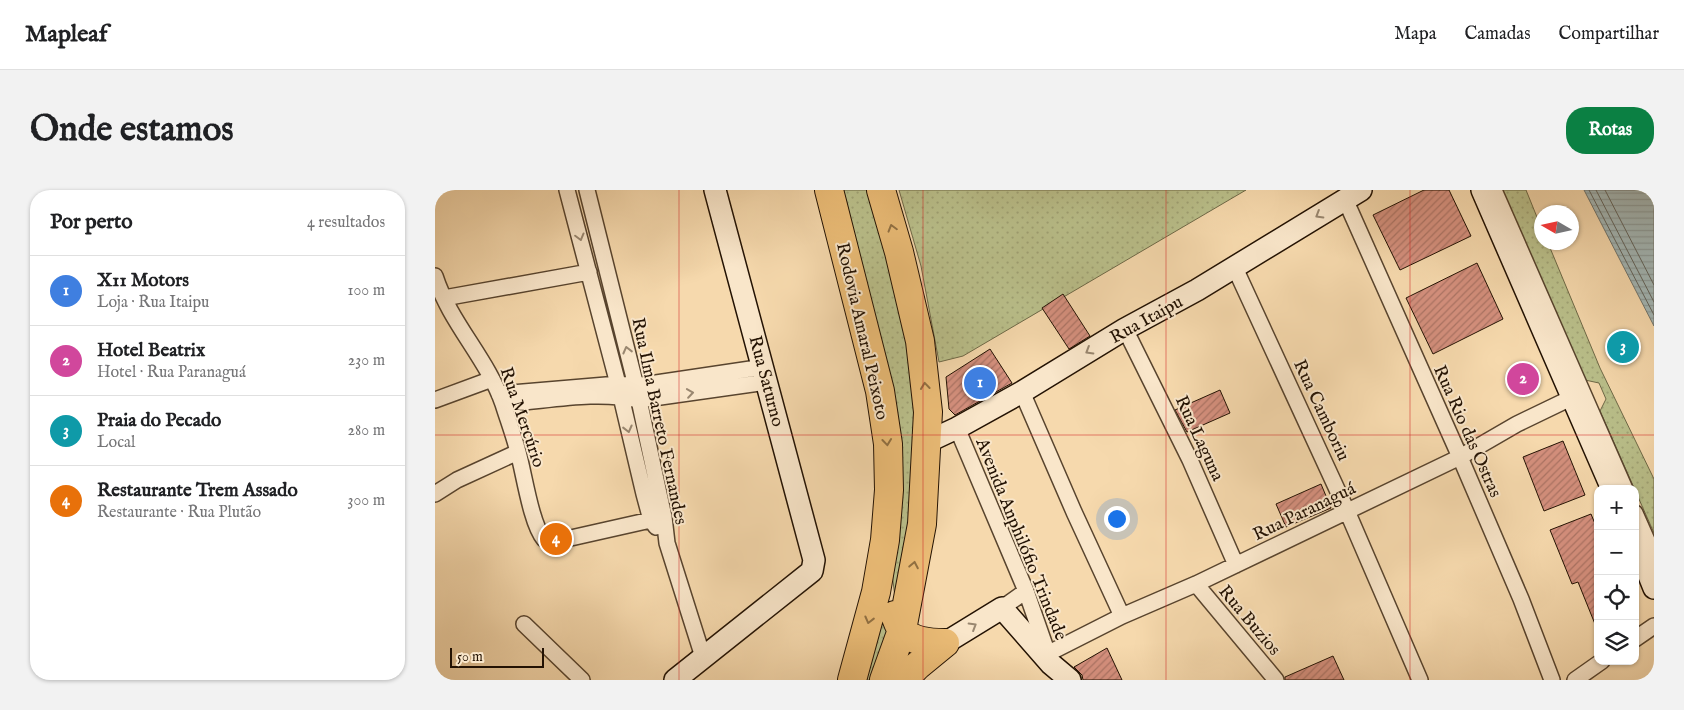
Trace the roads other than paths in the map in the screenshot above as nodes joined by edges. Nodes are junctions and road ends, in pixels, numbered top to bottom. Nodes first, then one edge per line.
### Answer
1 (567, 190) edge
2 (587, 190) edge
3 (715, 190) edge
4 (829, 190) edge
5 (881, 190) edge
6 (1482, 190) edge
7 (1494, 190) edge
8 (1353, 194) edge
9 (1235, 268) junction
10 (589, 272) junction
11 (435, 276) edge
12 (444, 298) junction
13 (1125, 329) junction
14 (765, 375) junction
15 (492, 379) junction
16 (619, 390) junction
17 (1021, 392) junction
18 (638, 393) junction
19 (1573, 397) junction
20 (501, 399) junction
21 (435, 400) edge
22 (957, 428) junction
23 (927, 442) junction
24 (518, 452) junction
25 (1460, 457) junction
26 (1610, 485) edge
27 (1623, 485) edge
28 (435, 494) edge
29 (1347, 511) junction
30 (658, 518) junction
31 (1639, 522) edge
32 (885, 540) junction
33 (1639, 552) edge
34 (1654, 556) edge
35 (1236, 565) junction
36 (1196, 584) junction
37 (1654, 588) edge
38 (1026, 591) junction
39 (1002, 608) junction
40 (1121, 616) junction
41 (524, 624) dead end
42 (1654, 626) edge
43 (901, 630) junction
44 (1639, 636) edge
45 (945, 643) junction
46 (703, 657) junction
47 (1050, 658) junction
48 (1596, 665) edge
49 (582, 680) edge
50 (675, 680) edge
51 (852, 680) edge
52 (884, 680) edge
53 (903, 680) edge
54 (1070, 680) edge
55 (1276, 680) edge
56 (1420, 680) edge
57 (1552, 680) edge
58 (1575, 680) edge

1 -> 10 street, Rua Ilma Barreto Fernandes
18 -> 2 street, Rua Ilma Barreto Fernandes
3 - 14 street, Rua Saturno
4 -> 32 highway, Rodovia Amaral Peixoto
23 -> 5 highway
6 - 19 street
7 - 27 street
8 -> 9 street, Rua Itaipu
8 - 25 street, Rua Rio das Ostras
9 - 13 street, Rua Itaipu
9 - 29 street, Rua Camboriu
10 - 12 street
10 - 16 street, Rua Ilma Barreto Fernandes
11 - 12 street, Rua Mercúrio
12 - 15 street, Rua Mercúrio
13 -> 17 street, Rua Itaipu
13 - 35 street, Rua Laguna
14 - 18 street
14 - 46 street, Rua Saturno
15 - 20 street, Rua Mercúrio
15 - 21 street
16 - 18 street
16 - 20 street
16 -> 30 street, Rua Ilma Barreto Fernandes
17 - 22 street, Rua Itaipu
17 - 40 street
18 - 30 street, Rua Ilma Barreto Fernandes
19 - 25 street, Rua Paranaguá
19 - 26 street
20 - 24 street, Rua Mercúrio
22 - 23 street, Rua Itaipu
22 - 38 street, Avenida Anphilófio Trindade
43 -> 23 highway
24 - 28 street
24 - 30 street, Rua Mercúrio
25 - 29 street, Rua Paranaguá
25 - 57 street, Rua Rio das Ostras
29 - 35 street, Rua Paranaguá
29 - 56 street, Rua Camboriu
30 - 46 street, Rua Ilma Barreto Fernandes
31 - 34 street
32 - 43 highway
32 -> 51 highway, Rodovia Amaral Peixoto
33 - 37 street
35 - 36 street, Rua Paranaguá
36 - 40 street, Rua Paranaguá
36 - 55 street, Rua Buzios
38 - 39 street
38 - 47 street, Avenida Anphilófio Trindade
45 -> 39 street
39 - 47 street
40 - 47 street, Rua Paranaguá
41 - 49 street
42 - 44 street
43 - 45 highway
43 - 52 highway
45 - 53 highway
46 - 50 street
47 - 54 street
48 - 58 street

